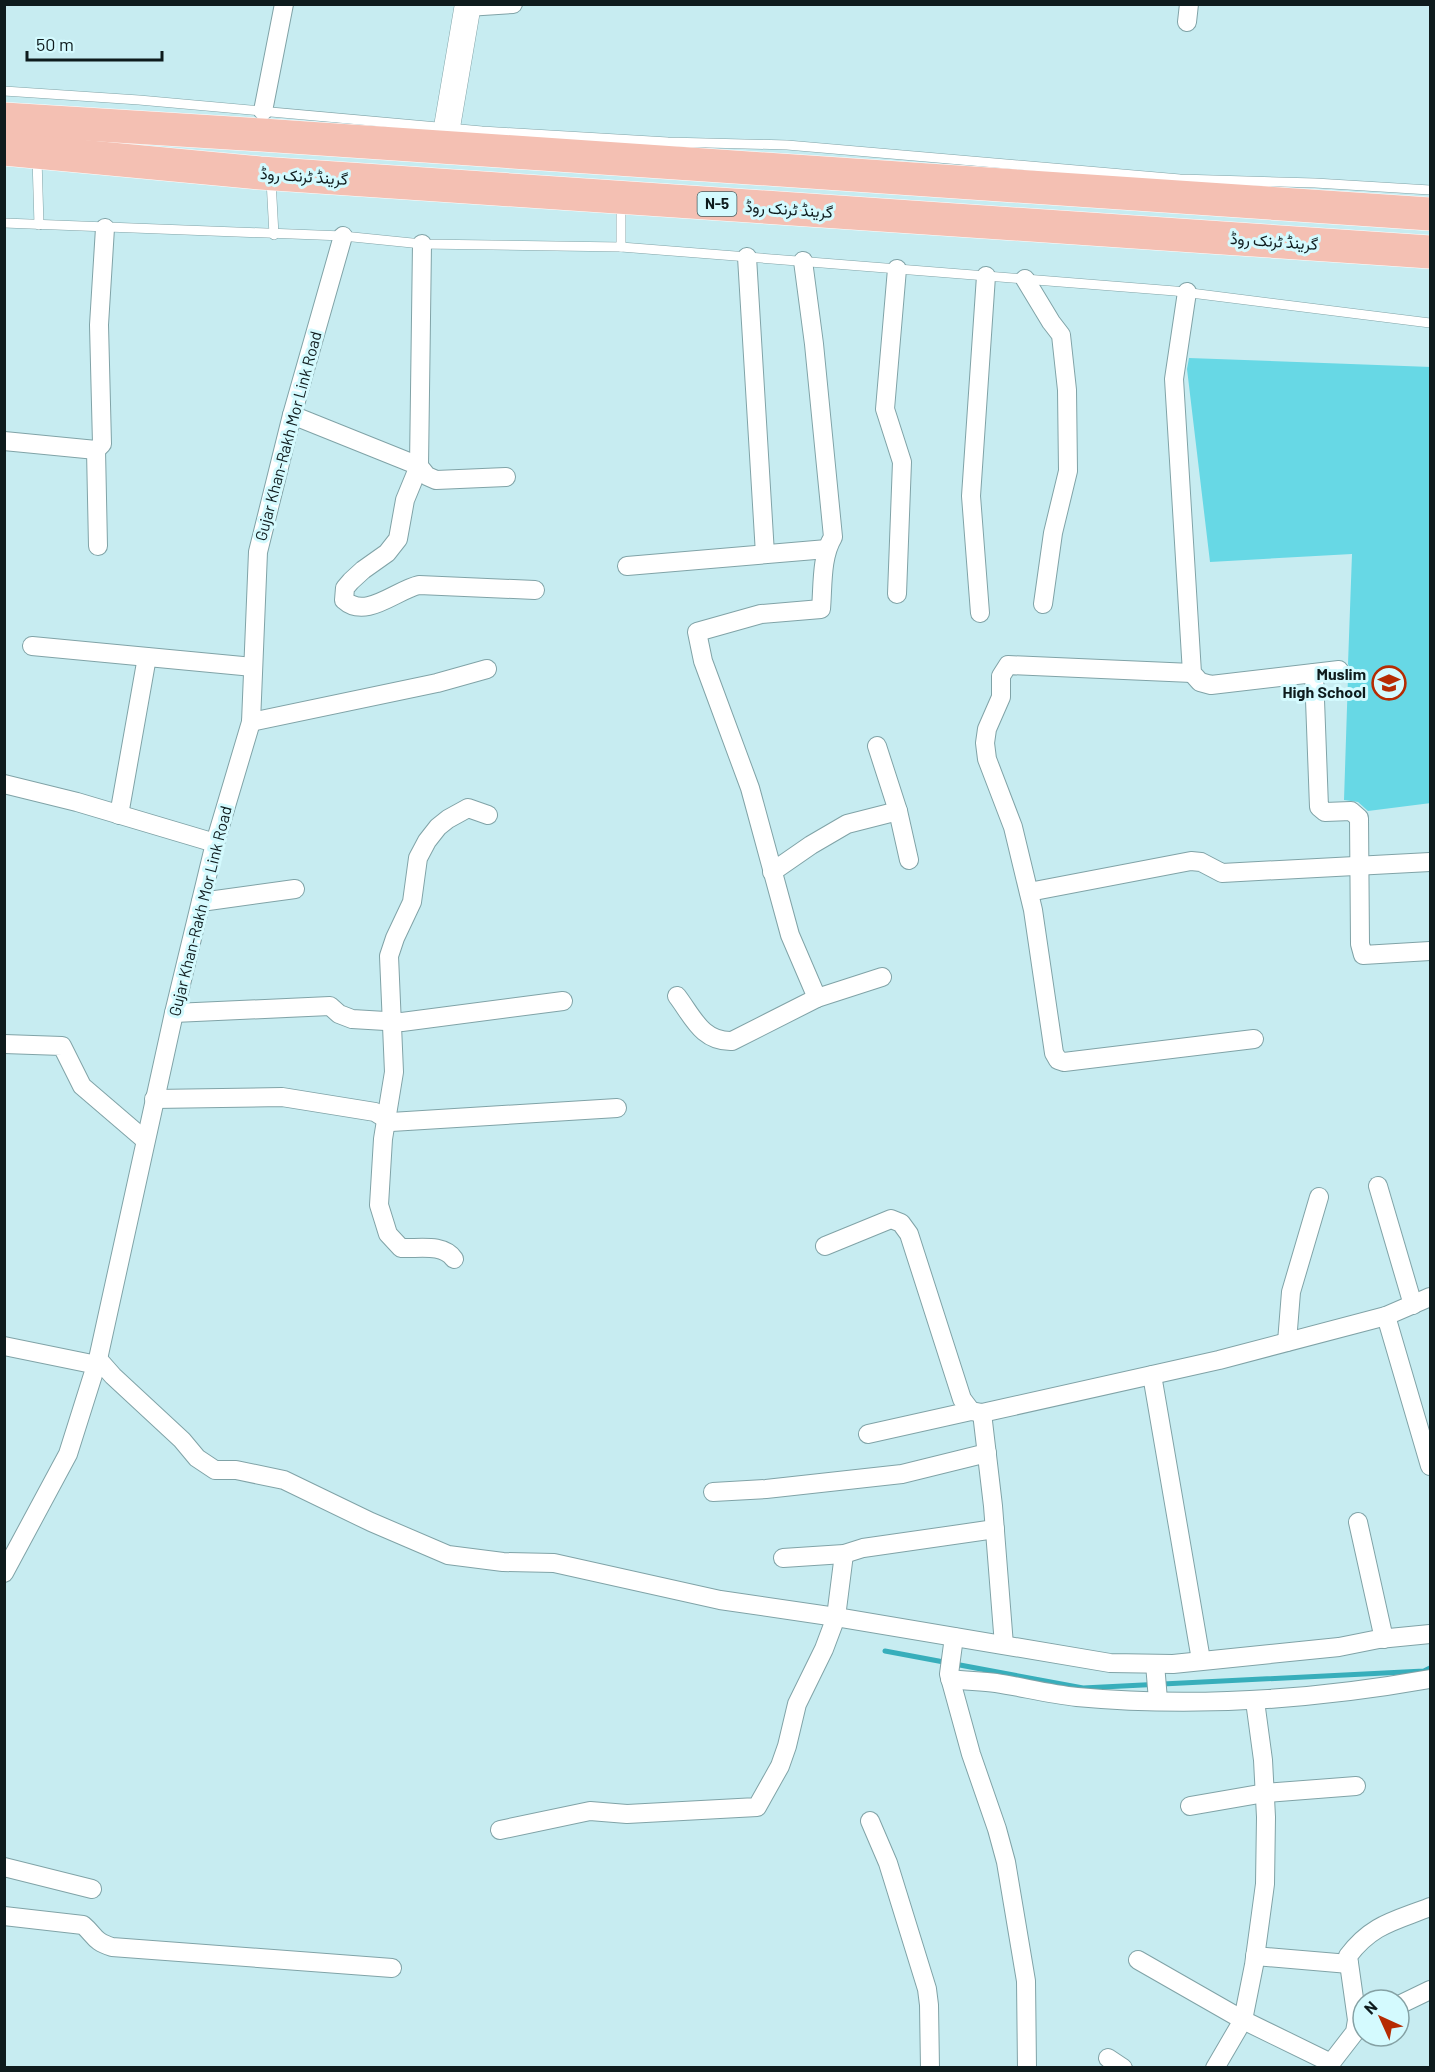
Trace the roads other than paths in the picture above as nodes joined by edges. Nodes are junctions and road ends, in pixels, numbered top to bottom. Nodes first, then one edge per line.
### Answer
1 (284, 4) edge
2 (513, 4) edge
3 (467, 6) edge
4 (4, 90) edge
5 (153, 115) junction
6 (4, 119) edge
7 (262, 123) junction
8 (447, 127) junction
9 (4, 149) edge
10 (36, 152) junction
11 (266, 174) junction
12 (1431, 190) edge
13 (621, 197) junction
14 (1431, 214) edge
15 (4, 223) edge
16 (39, 225) junction
17 (105, 228) junction
18 (273, 235) junction
19 (343, 236) junction
20 (422, 244) junction
21 (621, 247) junction
22 (1431, 252) edge
23 (747, 257) junction
24 (803, 261) junction
25 (897, 269) junction
26 (986, 276) junction
27 (1025, 279) junction
28 (1186, 292) junction
29 (1431, 323) edge
30 (292, 415) junction
31 (4, 441) edge
32 (96, 450) junction
33 (419, 466) junction
34 (506, 477) dead end
35 (98, 546) dead end
36 (827, 549) junction
37 (765, 554) junction
38 (627, 566) dead end
39 (535, 590) dead end
40 (897, 594) dead end
41 (1043, 604) dead end
42 (981, 613) dead end
43 (32, 646) dead end
44 (147, 657) junction
45 (253, 667) junction
46 (487, 669) dead end
47 (1339, 670) dead end
48 (1192, 673) junction
49 (1314, 673) junction
50 (251, 722) junction
51 (877, 746) dead end
52 (4, 784) edge
53 (898, 811) junction
54 (119, 814) junction
55 (488, 815) dead end
56 (216, 843) junction
57 (909, 860) dead end
58 (1431, 862) edge
59 (1358, 867) junction
60 (772, 872) junction
61 (295, 889) dead end
62 (1029, 892) junction
63 (201, 902) junction
64 (1431, 951) edge
65 (882, 977) dead end
66 (677, 996) dead end
67 (817, 998) junction
68 (564, 1001) dead end
69 (174, 1013) junction
70 (392, 1022) junction
71 (1254, 1039) dead end
72 (4, 1044) edge
73 (154, 1099) junction
74 (618, 1108) dead end
75 (385, 1118) junction
76 (145, 1140) junction
77 (1378, 1186) dead end
78 (1319, 1197) dead end
79 (825, 1246) dead end
80 (454, 1259) dead end
81 (1431, 1297) edge
82 (1413, 1305) junction
83 (1386, 1316) junction
84 (1287, 1342) junction
85 (4, 1346) edge
86 (98, 1362) junction
87 (1152, 1375) junction
88 (977, 1412) junction
89 (868, 1434) dead end
90 (987, 1453) junction
91 (1431, 1466) edge
92 (713, 1492) dead end
93 (1358, 1522) dead end
94 (995, 1529) junction
95 (844, 1554) junction
96 (783, 1558) dead end
97 (4, 1573) edge
98 (834, 1622) junction
99 (1431, 1634) edge
100 (1384, 1639) junction
101 (953, 1644) junction
102 (1004, 1645) junction
103 (1201, 1660) junction
104 (1155, 1669) junction
105 (950, 1677) junction
106 (1431, 1679) edge
107 (1158, 1697) junction
108 (1255, 1701) junction
109 (1356, 1786) dead end
110 (1264, 1793) junction
111 (1190, 1806) dead end
112 (870, 1821) dead end
113 (500, 1830) dead end
114 (4, 1868) edge
115 (92, 1889) dead end
116 (1431, 1907) edge
117 (4, 1916) edge
118 (1255, 1956) junction
119 (1138, 1960) dead end
120 (1349, 1964) junction
121 (393, 1968) dead end
122 (1352, 1988) edge
123 (1431, 1990) edge
124 (1411, 1999) edge
125 (1243, 2020) junction
126 (1351, 2036) edge
127 (1332, 2065) edge
128 (930, 2067) edge
129 (1027, 2067) edge
130 (1215, 2067) edge

1 - 7 street
2 - 3 street
3 - 8 street
4 - 5 lane
5 - 6 highway, N-5
5 - 7 highway, N-5
7 - 8 lane
7 - 11 highway
7 - 14 highway, N-5
8 - 12 lane
9 - 10 highway, گرینڈ ٹرنک روڈ / N-5
10 - 11 highway, گرینڈ ٹرنک روڈ / N-5
10 - 16 lane
11 - 13 highway, گرینڈ ٹرنک روڈ / N-5
11 - 18 lane
13 - 21 lane
13 - 22 highway, گرینڈ ٹرنک روڈ / N-5
15 - 16 lane
16 - 17 lane
17 - 18 lane
17 - 32 street
18 - 19 lane
19 - 20 lane
19 - 30 street, Gujar Khan-Rakh Mor Link Road
20 - 21 lane
20 - 33 street
21 - 23 lane
23 - 24 lane
23 - 37 street
24 - 25 lane
24 - 36 street
25 - 26 lane
25 - 40 street
26 - 27 lane
26 - 42 street
27 - 28 lane
27 - 41 street
28 - 29 lane
28 - 48 street
30 - 33 street
30 - 45 street, Gujar Khan-Rakh Mor Link Road
31 - 32 street
32 - 35 street
33 - 34 street
33 - 39 street
36 - 37 street
36 - 60 street
37 - 38 street
43 - 44 street
44 - 45 street
44 - 54 street
45 - 50 street, Gujar Khan-Rakh Mor Link Road
46 - 50 street
47 - 49 street
48 - 49 street
48 - 62 street
49 - 59 street
50 - 56 street, Gujar Khan-Rakh Mor Link Road
51 - 53 street
52 - 54 street
53 - 57 street
53 - 60 street
54 - 56 street
55 - 70 street
56 - 63 street, Gujar Khan-Rakh Mor Link Road
58 - 59 street
59 - 62 street
59 - 64 street
60 - 67 street
61 - 63 street
62 - 71 street
63 - 69 street, Gujar Khan-Rakh Mor Link Road
65 - 67 street
66 - 67 street
68 - 70 street
69 - 70 street
69 - 73 street, Gujar Khan-Rakh Mor Link Road
70 - 75 street
72 - 76 street
73 - 75 street
73 - 76 street, Gujar Khan-Rakh Mor Link Road
74 - 75 street
75 - 80 street
76 - 86 street, Gujar Khan-Rakh Mor Link Road
77 - 82 street
78 - 84 street
79 - 88 street
81 - 82 street
82 - 83 street
83 - 84 street
83 - 91 street
84 - 87 street
85 - 86 street
86 - 97 street, Gujar Khan-Rakh Mor Link Road
86 - 98 street
87 - 88 street
87 - 103 street
88 - 89 street
88 - 90 street
90 - 92 street
90 - 94 street
93 - 100 street
94 - 95 street
94 - 102 street
95 - 96 street
95 - 98 street
98 - 101 street
98 - 113 street
99 - 100 street
100 - 103 street
101 - 102 street
101 - 105 street
102 - 104 street
103 - 104 street
104 - 107 street
105 - 107 street
105 - 129 street
106 - 108 street
107 - 108 street
108 - 110 street
109 - 110 street
110 - 111 street
110 - 118 street
112 - 128 street
114 - 115 street
116 - 120 street
117 - 121 street
118 - 120 street
118 - 125 street
119 - 125 street
120 - 122 street
123 - 124 street
125 - 127 street
125 - 130 street
126 - 127 street

